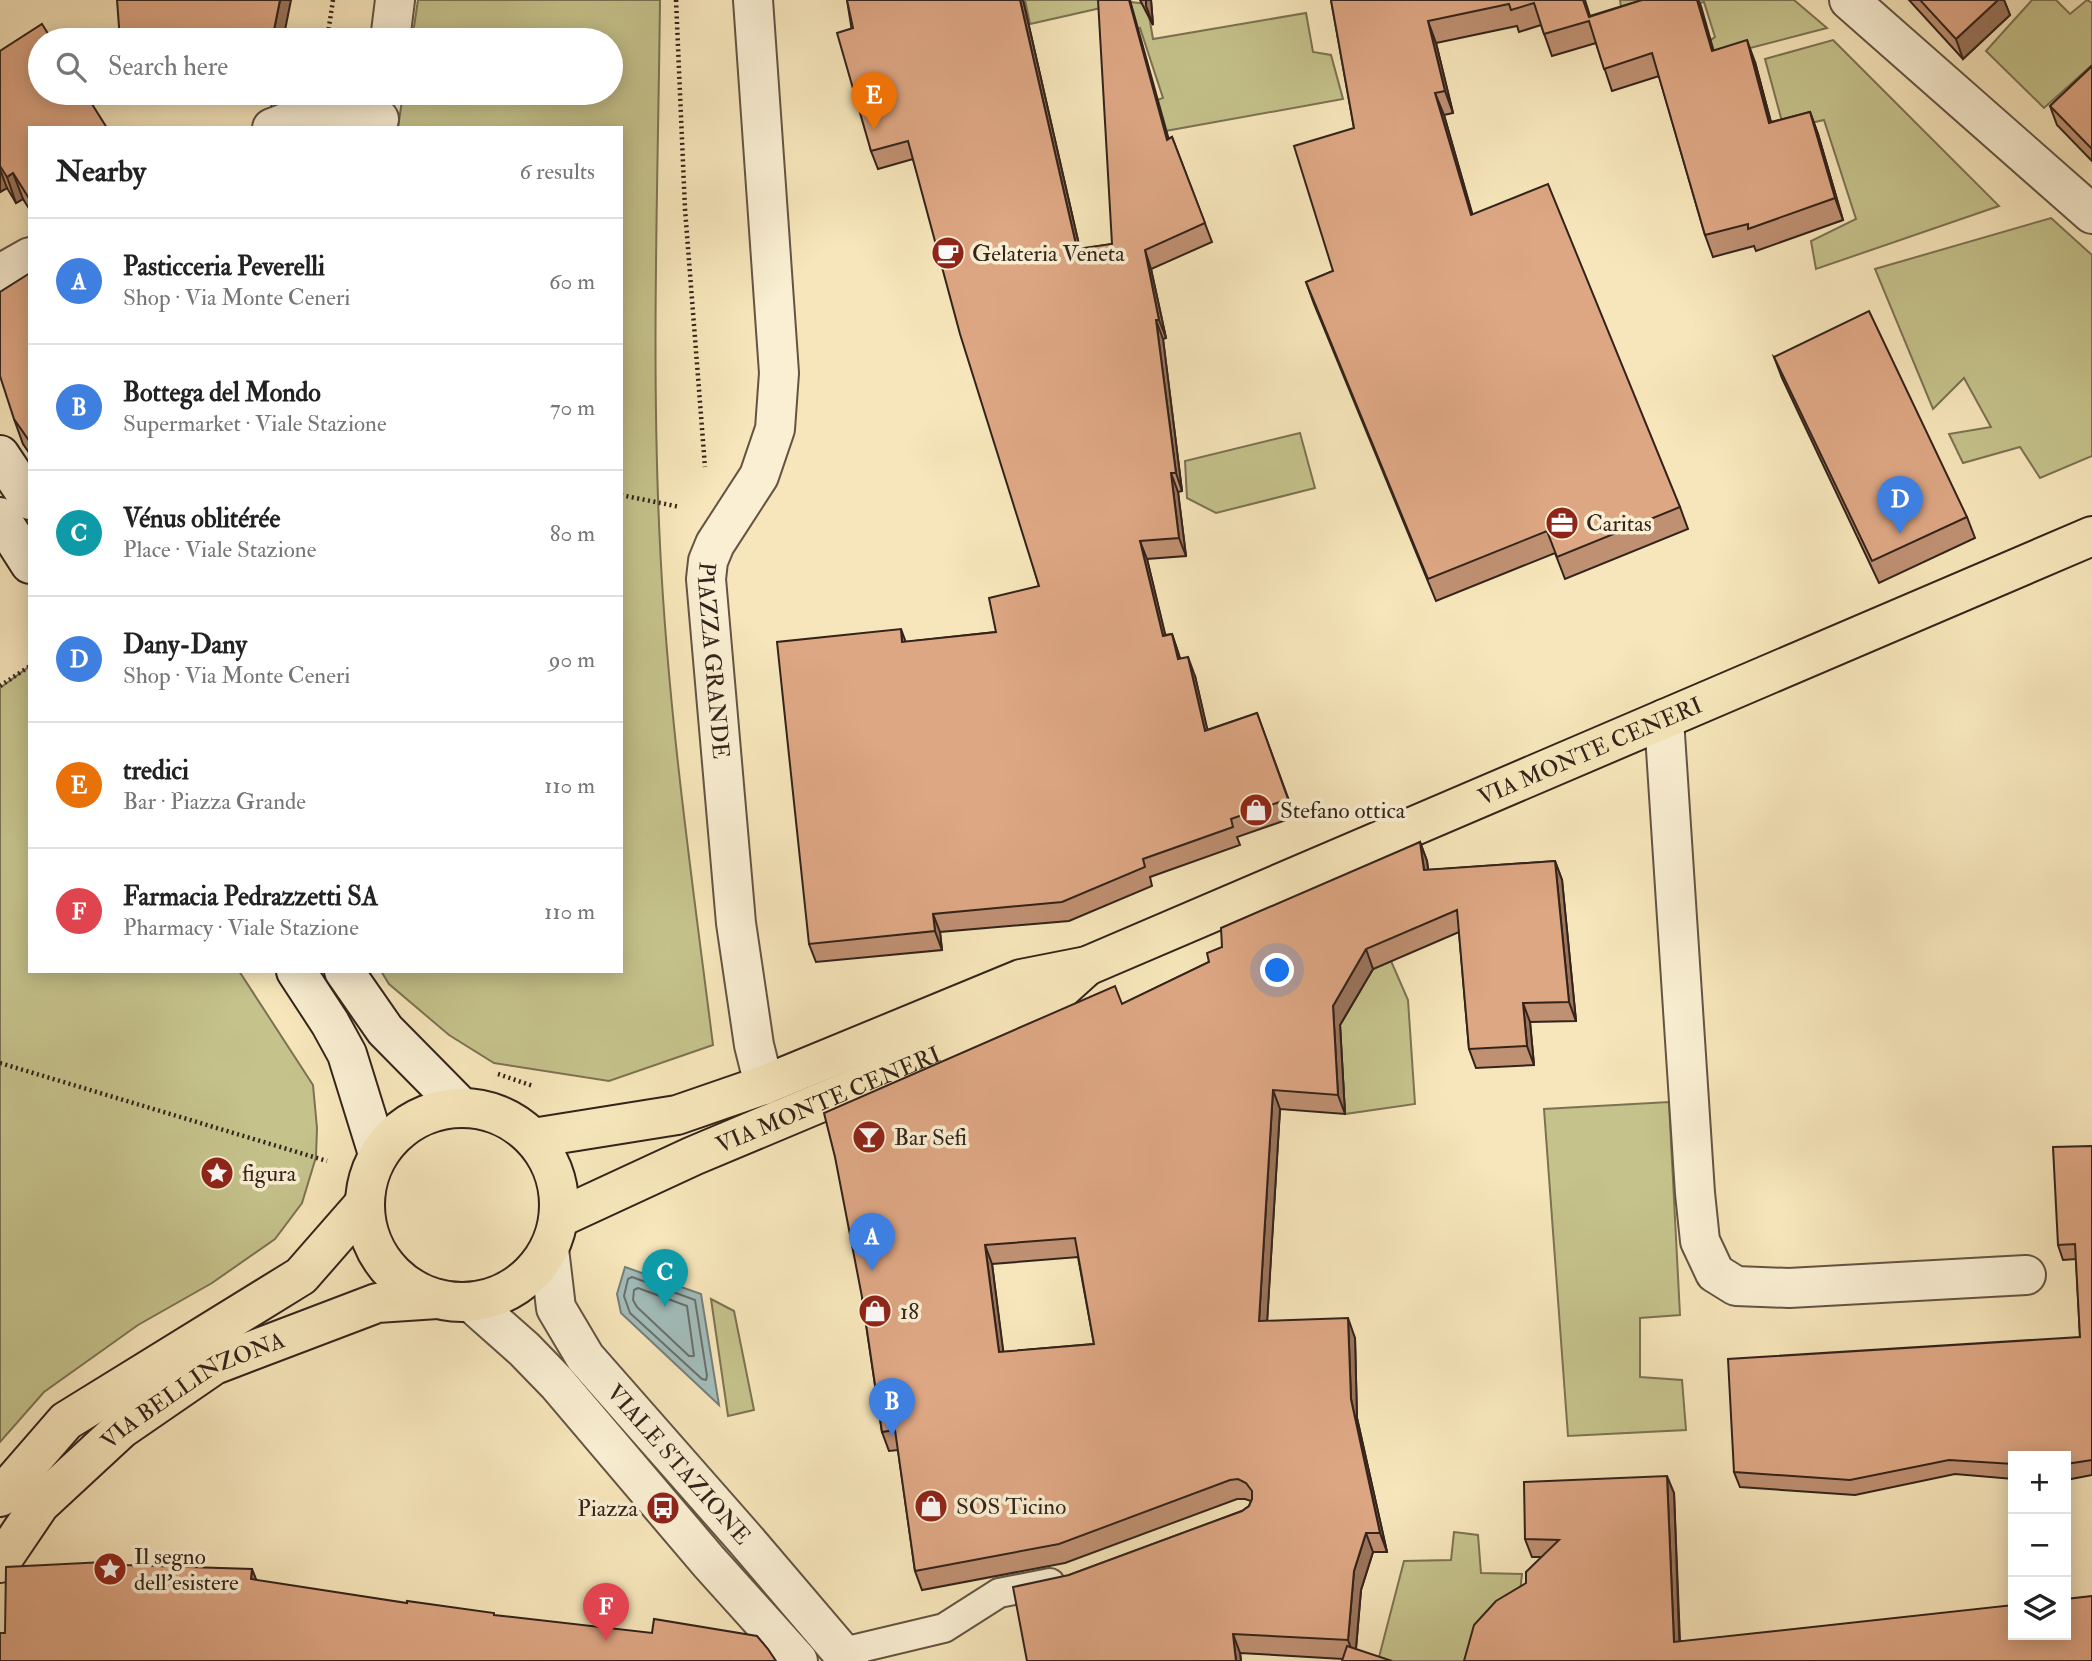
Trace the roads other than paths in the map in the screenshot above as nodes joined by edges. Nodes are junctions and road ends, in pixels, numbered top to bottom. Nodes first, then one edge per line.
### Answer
1 (395, 0) edge
2 (753, 0) edge
3 (1849, 0) edge
4 (392, 28) edge
5 (380, 113) edge
6 (277, 126) edge
7 (2092, 214) edge
8 (28, 258) edge
9 (0, 274) edge
10 (0, 455) edge
11 (28, 497) edge
12 (0, 516) edge
13 (2092, 536) edge
14 (28, 561) edge
15 (1664, 719) junction
16 (1087, 966) junction
17 (297, 973) edge
18 (345, 973) edge
19 (764, 1085) junction
20 (461, 1107) junction
21 (533, 1138) junction
22 (378, 1154) junction
23 (364, 1204) junction
24 (554, 1233) junction
25 (2026, 1275) dead end
26 (454, 1301) junction
27 (0, 1497) edge
28 (0, 1563) edge
29 (1070, 1579) edge
30 (846, 1656) edge
31 (798, 1661) edge

1 - 4 street
2 - 19 street, PIAZZA GRANDE
3 - 7 street
5 - 6 street
8 - 9 street
10 - 11 street
12 - 14 street
13 - 15 main road, VIA MONTE CENERI
15 - 16 main road, VIA MONTE CENERI
15 - 25 street
16 - 19 main road, VIA MONTE CENERI
16 - 24 main road, VIA MONTE CENERI
17 - 22 street
18 - 20 street
19 - 21 main road, VIA MONTE CENERI
20 - 21 main road
20 - 22 main road
21 - 24 main road
22 - 23 main road
23 - 26 main road
23 - 27 main road, VIA BELLINZONA
24 - 26 main road
24 - 30 street, VIALE STAZIONE
26 - 28 main road, VIA BELLINZONA
26 - 31 street, VIALE STAZIONE
29 - 30 lane

